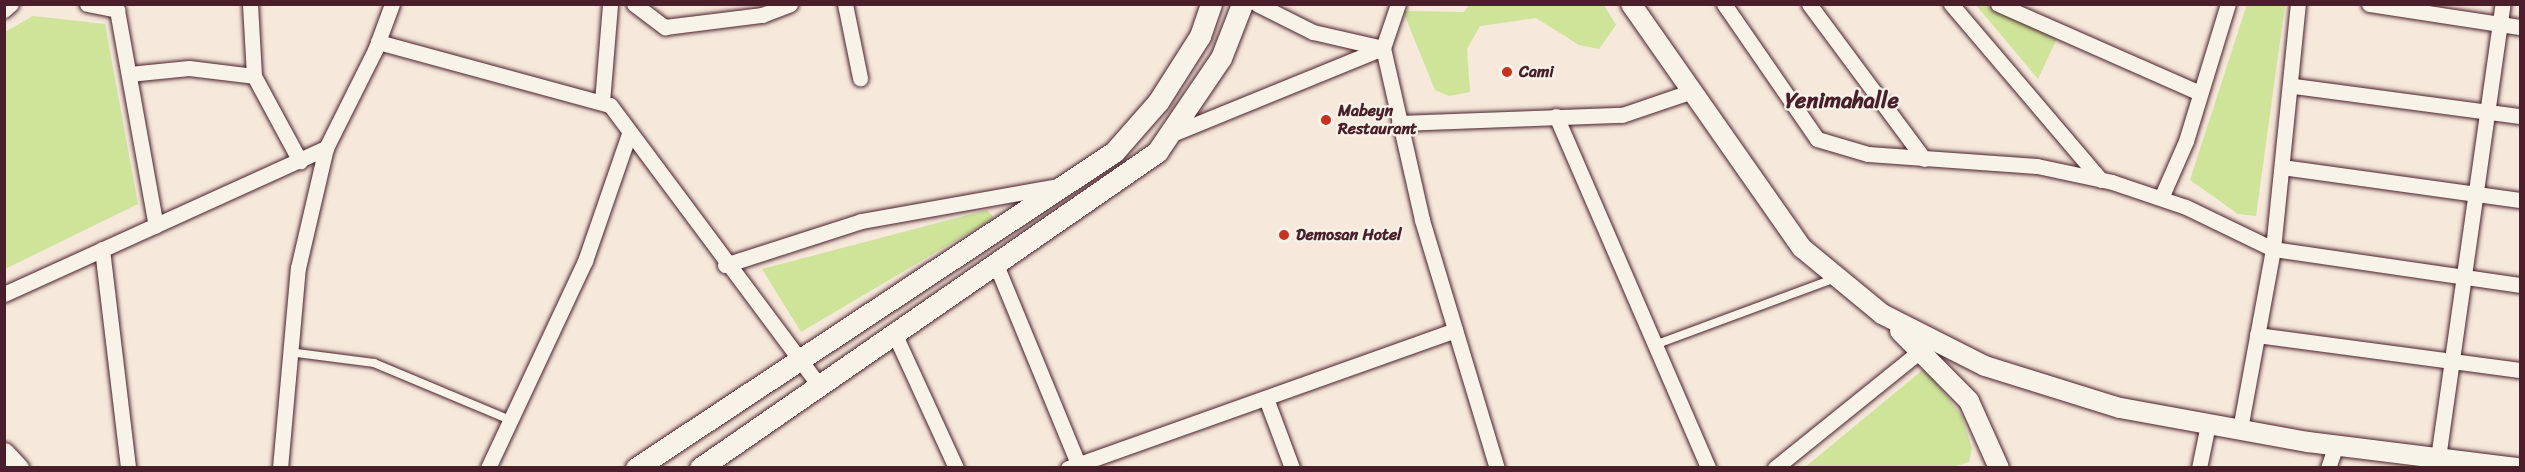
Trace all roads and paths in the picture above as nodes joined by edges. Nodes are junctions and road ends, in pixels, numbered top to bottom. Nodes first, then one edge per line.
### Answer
1 (12, 4) edge
2 (87, 4) edge
3 (250, 4) edge
4 (392, 4) edge
5 (610, 4) edge
6 (634, 4) edge
7 (790, 4) edge
8 (845, 4) edge
9 (1211, 4) edge
10 (1242, 4) edge
11 (1257, 4) edge
12 (1398, 4) edge
13 (1631, 4) edge
14 (1724, 4) edge
15 (1809, 4) edge
16 (1951, 4) edge
17 (1998, 4) edge
18 (2298, 4) edge
19 (2368, 4) edge
20 (2503, 4) edge
21 (2222, 6) edge
22 (4, 10) edge
23 (2501, 24) junction
24 (2520, 27) edge
25 (378, 42) junction
26 (1383, 48) junction
27 (129, 75) junction
28 (254, 76) junction
29 (860, 78) dead end
30 (2294, 86) junction
31 (1692, 91) junction
32 (2200, 93) junction
33 (602, 102) junction
34 (2490, 112) junction
35 (1556, 116) junction
36 (2520, 116) edge
37 (1399, 123) junction
38 (629, 134) junction
39 (1173, 134) junction
40 (326, 148) junction
41 (1924, 159) junction
42 (300, 161) junction
43 (2282, 167) junction
44 (2101, 180) junction
45 (1068, 184) junction
46 (2476, 195) junction
47 (2161, 198) junction
48 (2520, 200) edge
49 (156, 226) junction
50 (102, 249) junction
51 (2273, 249) junction
52 (725, 265) junction
53 (997, 267) junction
54 (1837, 277) junction
55 (2463, 277) junction
56 (2520, 285) edge
57 (4, 294) edge
58 (1882, 314) junction
59 (1455, 330) junction
60 (894, 333) junction
61 (2257, 335) junction
62 (1657, 344) junction
63 (1922, 350) junction
64 (290, 352) junction
65 (795, 359) junction
66 (2451, 359) junction
67 (2520, 370) edge
68 (819, 385) junction
69 (1267, 401) junction
70 (508, 419) junction
71 (2208, 424) junction
72 (2240, 429) junction
73 (2336, 445) junction
74 (4, 453) edge
75 (2438, 458) junction
76 (1075, 466) edge
77 (1994, 466) edge
78 (2512, 467) edge
79 (18, 468) edge
80 (128, 468) edge
81 (280, 468) edge
82 (488, 468) edge
83 (636, 468) edge
84 (700, 468) edge
85 (956, 468) edge
86 (1292, 468) edge
87 (1497, 468) edge
88 (1708, 468) edge
89 (1775, 468) edge
90 (2199, 468) edge
91 (2328, 468) edge
92 (2518, 468) edge

1 - 22 street
2 - 27 street
3 - 28 street
4 - 25 street
5 - 33 street
6 - 7 street
8 - 29 street
9 - 45 main road
10 - 39 main road
11 - 26 street
12 - 26 street
13 - 31 street
14 - 41 street
15 - 41 street
16 - 44 street
17 - 32 street
18 - 30 street
19 - 23 street
20 - 23 street
21 - 32 street
23 - 24 street
23 - 34 street
25 - 33 street
25 - 40 street
26 - 37 street
26 - 39 street
27 - 28 street
27 - 49 street
28 - 42 street
30 - 34 street
30 - 43 street
31 - 35 street
31 - 54 street
32 - 47 street
33 - 38 street
34 - 36 street
34 - 46 street
35 - 37 street
35 - 62 street
37 - 59 street
38 - 52 street
38 - 70 street
39 - 53 main road
40 - 42 street
40 - 64 street
41 - 44 street
42 - 49 street
43 - 46 street
43 - 51 street
44 - 47 street
45 - 52 street
45 - 65 main road
46 - 48 street
46 - 55 street
47 - 51 street
49 - 50 street
50 - 57 street
50 - 80 street
51 - 55 street
51 - 61 street
52 - 65 street
53 - 60 main road
53 - 76 street
54 - 58 street
54 - 62 lane
55 - 56 street
55 - 66 street
58 - 63 street
58 - 71 street
59 - 69 street
59 - 87 street
60 - 68 main road
60 - 85 street
61 - 66 street
61 - 72 street
62 - 88 street
63 - 77 street
63 - 89 street
64 - 70 lane
64 - 81 street
65 - 68 street
65 - 83 main road
66 - 67 street
66 - 75 street
68 - 84 main road
69 - 76 street
69 - 86 street
70 - 82 street
71 - 72 street
71 - 90 street
72 - 73 street
73 - 75 street
73 - 91 street
74 - 79 main road
75 - 78 street
78 - 92 street

